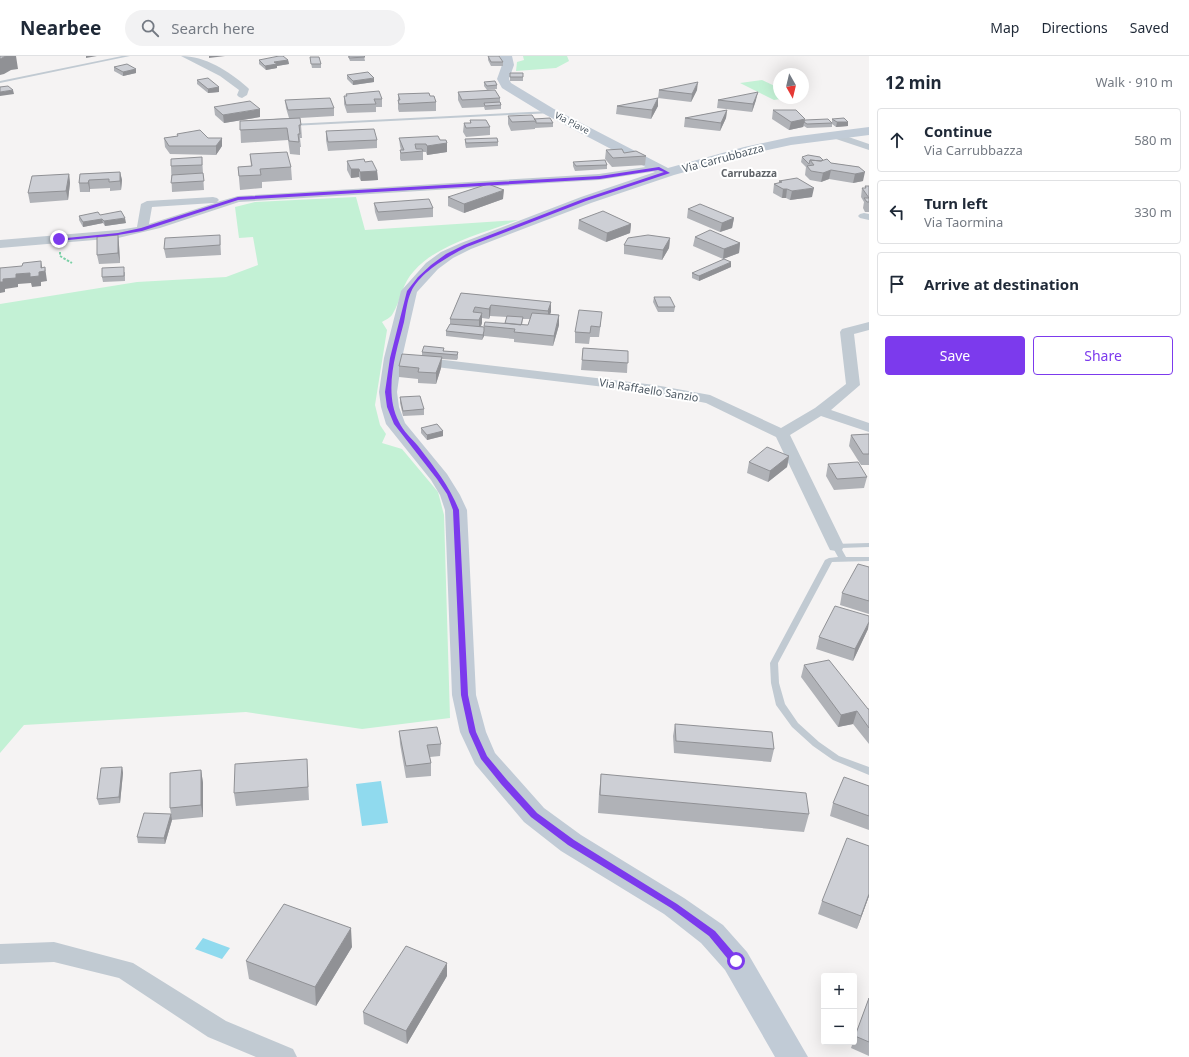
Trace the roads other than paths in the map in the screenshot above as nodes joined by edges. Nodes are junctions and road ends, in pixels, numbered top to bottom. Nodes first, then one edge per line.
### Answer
1 (128, 56) edge
2 (185, 56) edge
3 (506, 56) edge
4 (0, 82) edge
5 (242, 95) dead end
6 (550, 112) junction
7 (286, 126) edge
8 (869, 131) edge
9 (834, 135) junction
10 (869, 147) edge
11 (663, 170) junction
12 (238, 198) junction
13 (142, 229) junction
14 (0, 244) edge
15 (869, 326) edge
16 (393, 358) junction
17 (820, 411) junction
18 (869, 428) edge
19 (782, 434) junction
20 (869, 545) edge
21 (840, 553) junction
22 (869, 559) edge
23 (869, 770) edge
24 (0, 954) edge
25 (284, 1057) edge
26 (792, 1057) edge

1 - 4 lane
2 - 5 street
3 - 6 main road, Via Piave
6 - 7 lane
6 - 11 main road, Via Piave
8 - 9 main road, Via Carrubbazza
9 - 10 street
9 - 11 main road, Via Carrubbazza
11 - 12 street
11 - 16 main road, Via Carrubbazza
12 - 13 street
12 - 13 street
13 - 14 street
15 - 17 street
16 - 19 street, Via Raffaello Sanzio
16 - 26 main road, Via Carrubbazza
17 - 18 street
17 - 19 street
19 - 21 street
20 - 21 lane
21 - 22 lane
21 - 23 lane
24 - 25 street

